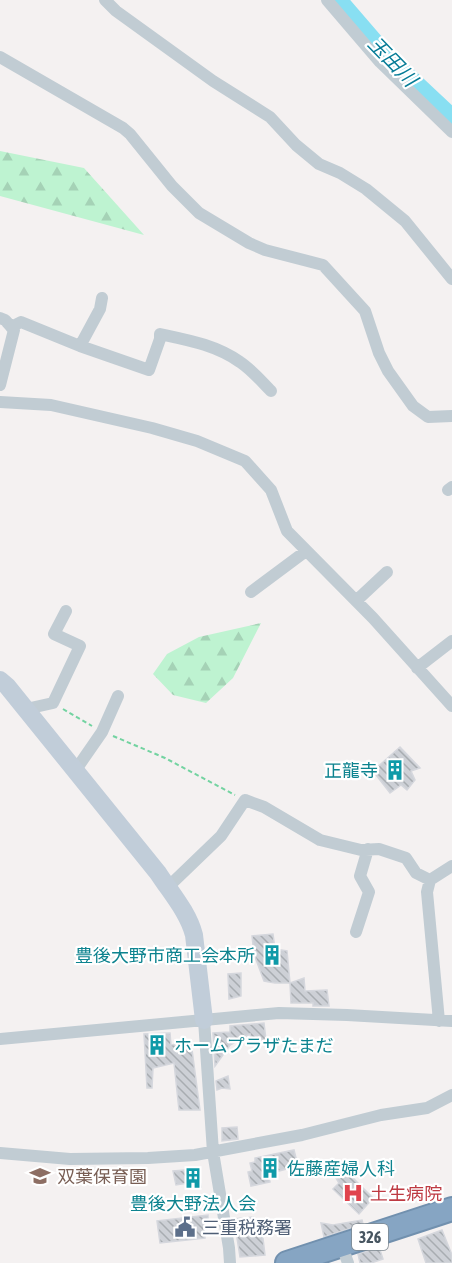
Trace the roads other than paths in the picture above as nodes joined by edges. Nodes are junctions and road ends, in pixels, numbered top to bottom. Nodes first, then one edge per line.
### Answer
1 (105, 0) edge
2 (327, 0) edge
3 (0, 57) edge
4 (452, 132) edge
5 (452, 279) edge
6 (102, 298) dead end
7 (0, 318) edge
8 (11, 327) junction
9 (80, 346) junction
10 (0, 385) edge
11 (271, 391) dead end
12 (0, 402) edge
13 (452, 416) edge
14 (306, 551) junction
15 (387, 572) dead end
16 (251, 592) dead end
17 (356, 601) junction
18 (66, 611) dead end
19 (452, 641) edge
20 (417, 668) junction
21 (0, 680) edge
22 (118, 696) dead end
23 (452, 706) edge
24 (26, 709) junction
25 (75, 771) junction
26 (368, 849) junction
27 (452, 866) edge
28 (430, 880) junction
29 (168, 887) junction
30 (356, 932) dead end
31 (204, 1020) junction
32 (446, 1021) edge
33 (0, 1039) edge
34 (452, 1095) edge
35 (213, 1152) junction
36 (0, 1153) edge
37 (452, 1209) edge
38 (345, 1255) edge
39 (230, 1263) edge
40 (287, 1263) edge

1 - 5 street
2 - 4 street
3 - 13 street
6 - 9 street
7 - 8 street
8 - 9 street
8 - 10 street
9 - 11 street
12 - 14 street
14 - 16 street
14 - 17 street
15 - 17 street
17 - 20 street
18 - 24 street
19 - 20 street
20 - 23 street
21 - 24 street
22 - 25 street
24 - 25 street
25 - 29 street
26 - 28 street
26 - 29 street
26 - 30 street
27 - 28 street
28 - 32 street
29 - 31 street
31 - 32 street
31 - 33 street
31 - 35 street
34 - 35 street
35 - 36 street
35 - 39 street
37 - 38 highway, 326
38 - 40 highway, 326

